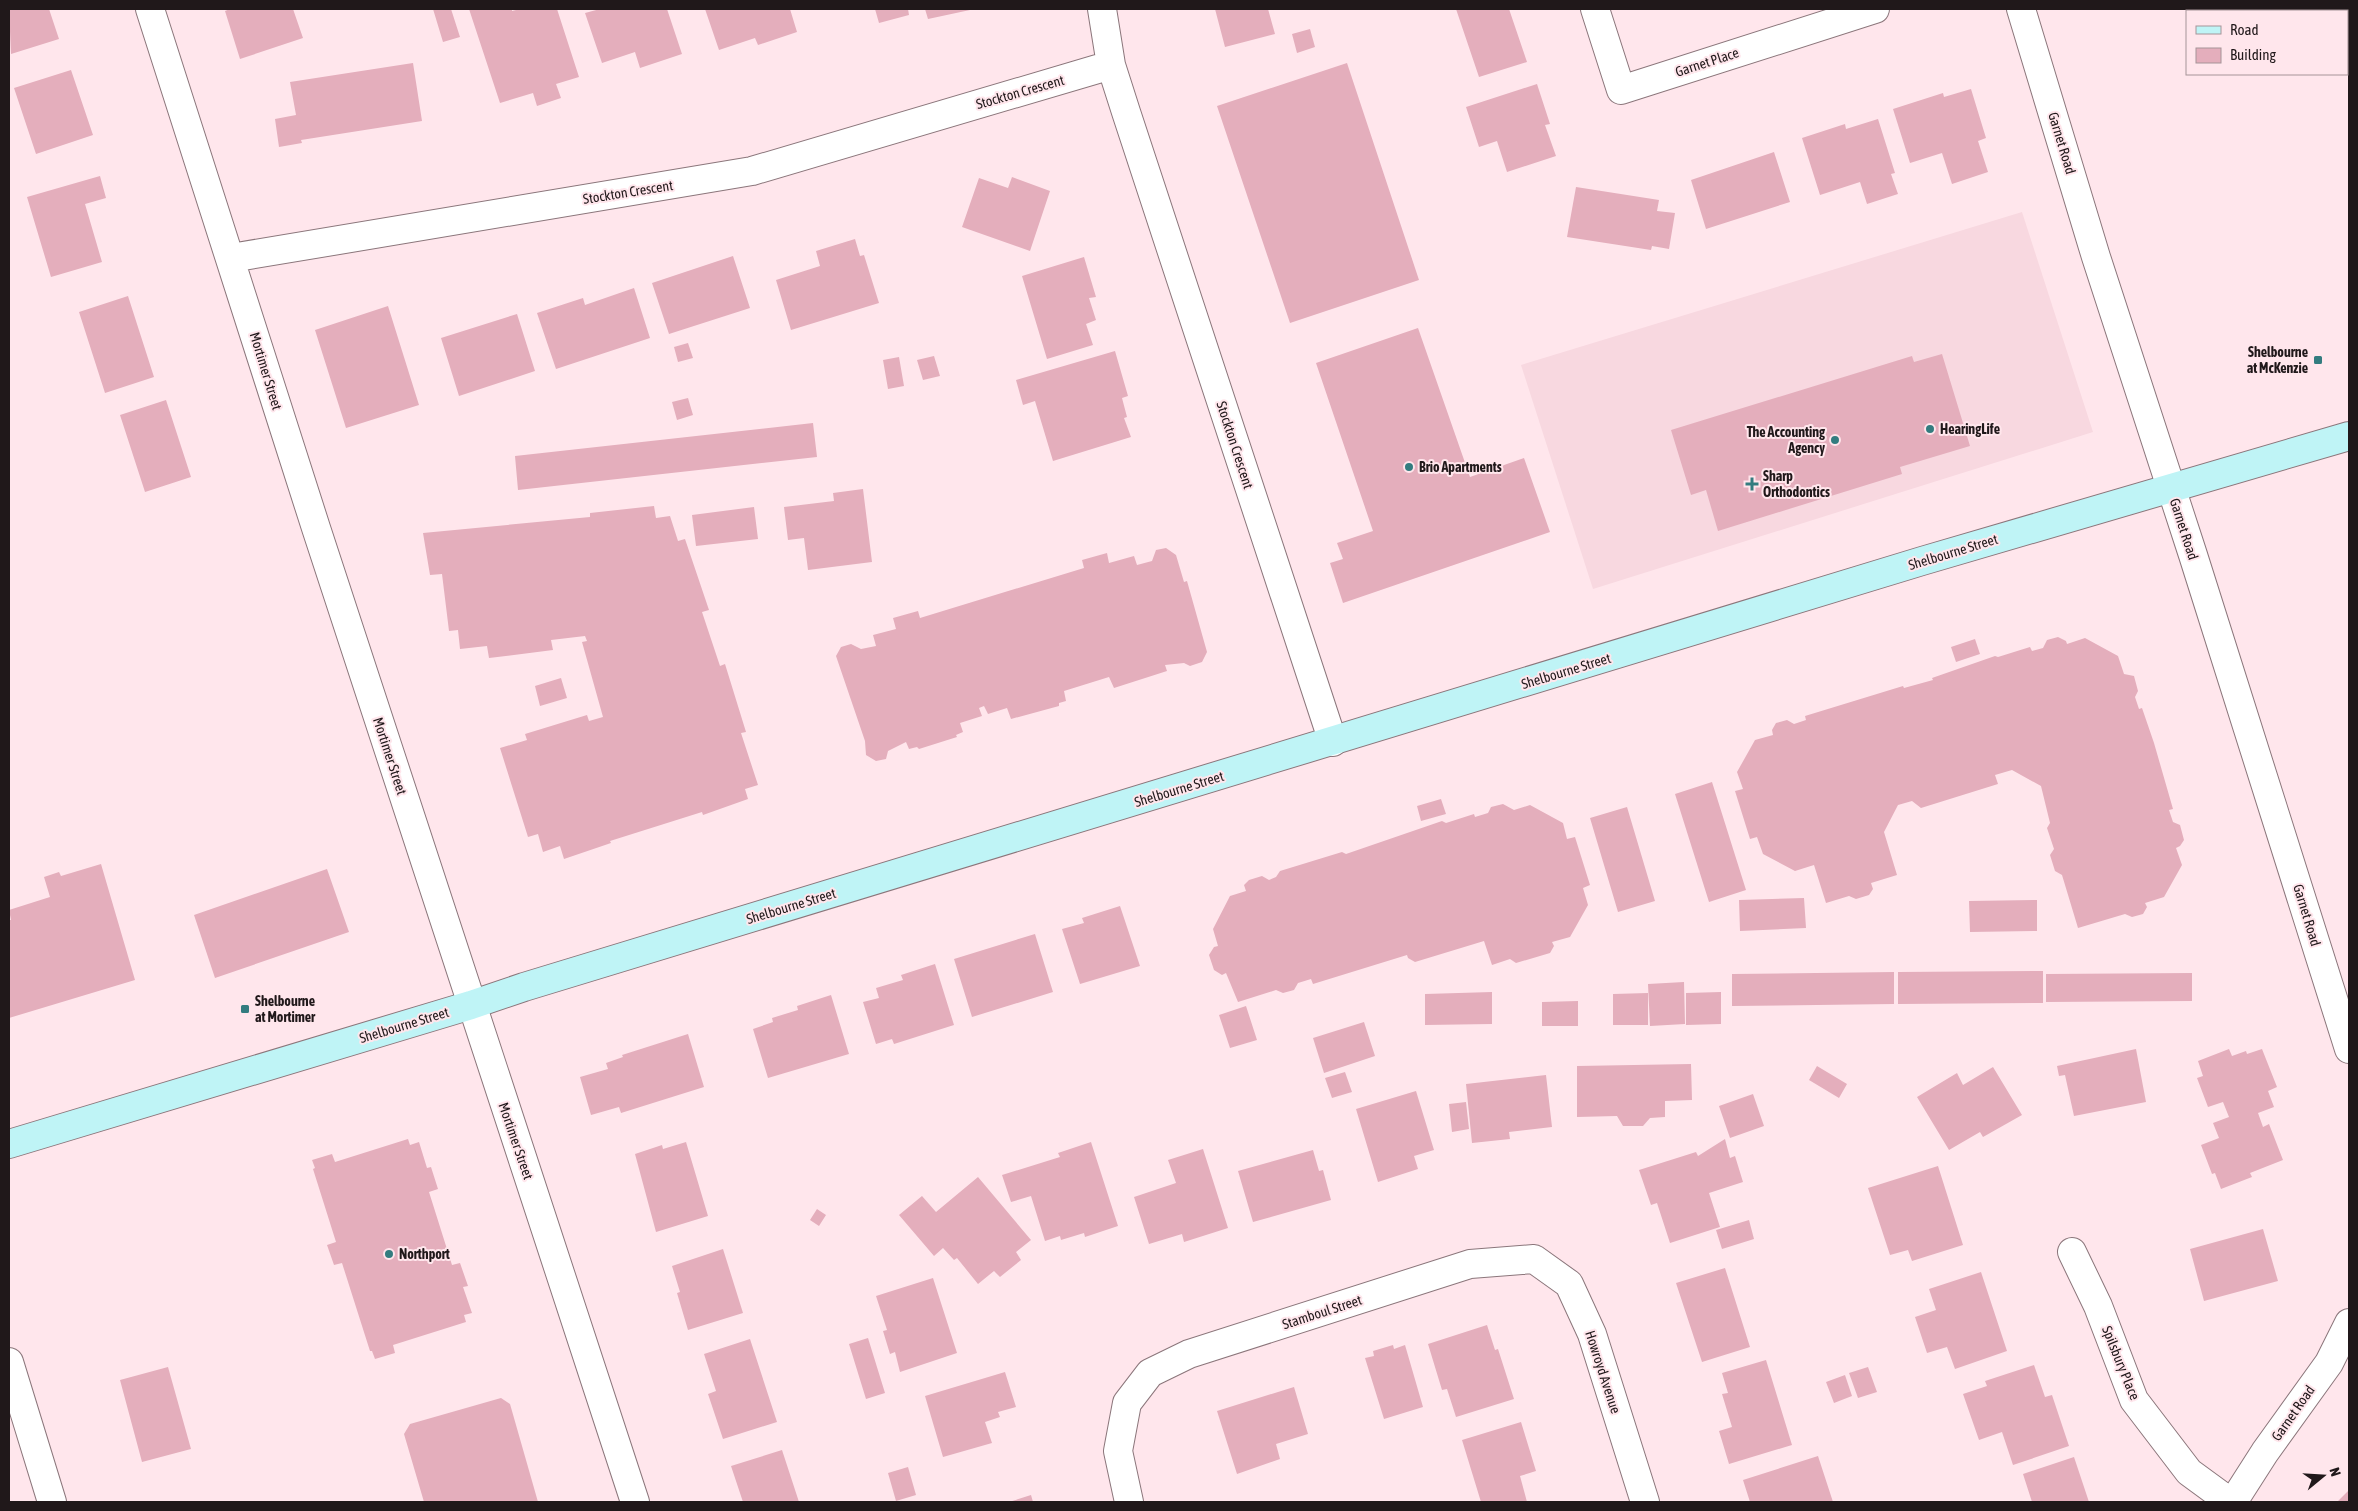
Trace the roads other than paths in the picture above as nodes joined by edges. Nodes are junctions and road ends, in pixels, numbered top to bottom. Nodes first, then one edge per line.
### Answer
1 (150, 9) edge
2 (1102, 9) edge
3 (1595, 9) edge
4 (1875, 9) edge
5 (2021, 9) edge
6 (1111, 65) junction
7 (231, 258) junction
8 (2349, 436) edge
9 (2171, 489) junction
10 (1333, 742) junction
11 (471, 1005) junction
12 (2349, 1048) edge
13 (9, 1144) edge
14 (2072, 1252) dead end
15 (1534, 1259) joint
16 (2349, 1323) edge
17 (9, 1362) edge
18 (52, 1502) edge
19 (635, 1502) edge
20 (1129, 1502) edge
21 (1645, 1502) edge
22 (2232, 1502) edge

1 - 7 street, Mortimer Street
2 - 6 street
3 - 4 street, Garnet Place
5 - 9 street, Garnet Road
6 - 7 street, Stockton Crescent
6 - 10 street, Stockton Crescent
7 - 11 street, Mortimer Street
8 - 9 main road, Shelbourne Street
9 - 10 main road, Shelbourne Street
9 - 12 street, Garnet Road
10 - 11 main road, Shelbourne Street
11 - 13 main road, Shelbourne Street
11 - 19 street, Mortimer Street
14 - 22 street, Spilsbury Place
15 - 20 street, Stamboul Street
15 - 21 street, Howroyd Avenue
16 - 22 street, Garnet Road
17 - 18 street

